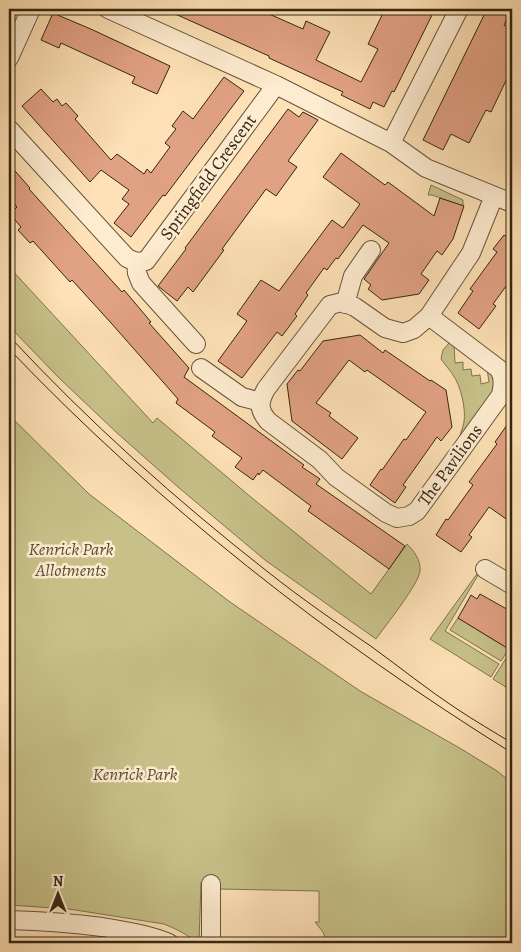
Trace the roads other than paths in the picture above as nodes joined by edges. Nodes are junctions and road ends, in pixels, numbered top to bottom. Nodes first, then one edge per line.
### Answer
1 (31, 9) edge
2 (108, 9) edge
3 (459, 9) edge
4 (9, 58) edge
5 (276, 84) junction
6 (9, 129) edge
7 (392, 142) junction
8 (494, 196) junction
9 (512, 203) edge
10 (371, 250) dead end
11 (136, 262) junction
12 (345, 304) junction
13 (429, 316) junction
14 (196, 344) dead end
15 (201, 368) dead end
16 (261, 402) junction
17 (485, 568) dead end
18 (512, 586) edge
19 (211, 884) dead end
20 (9, 920) edge
21 (169, 943) edge
22 (211, 943) edge

1 - 4 street
2 - 5 street
3 - 7 street
5 - 7 street
5 - 11 street, Springfield Crescent
6 - 11 street
7 - 8 street
8 - 9 street
8 - 13 street
10 - 12 street
11 - 14 street
12 - 13 street
12 - 16 street
13 - 16 street, The Pavilions
15 - 16 street
17 - 18 street
19 - 22 street
20 - 21 street

